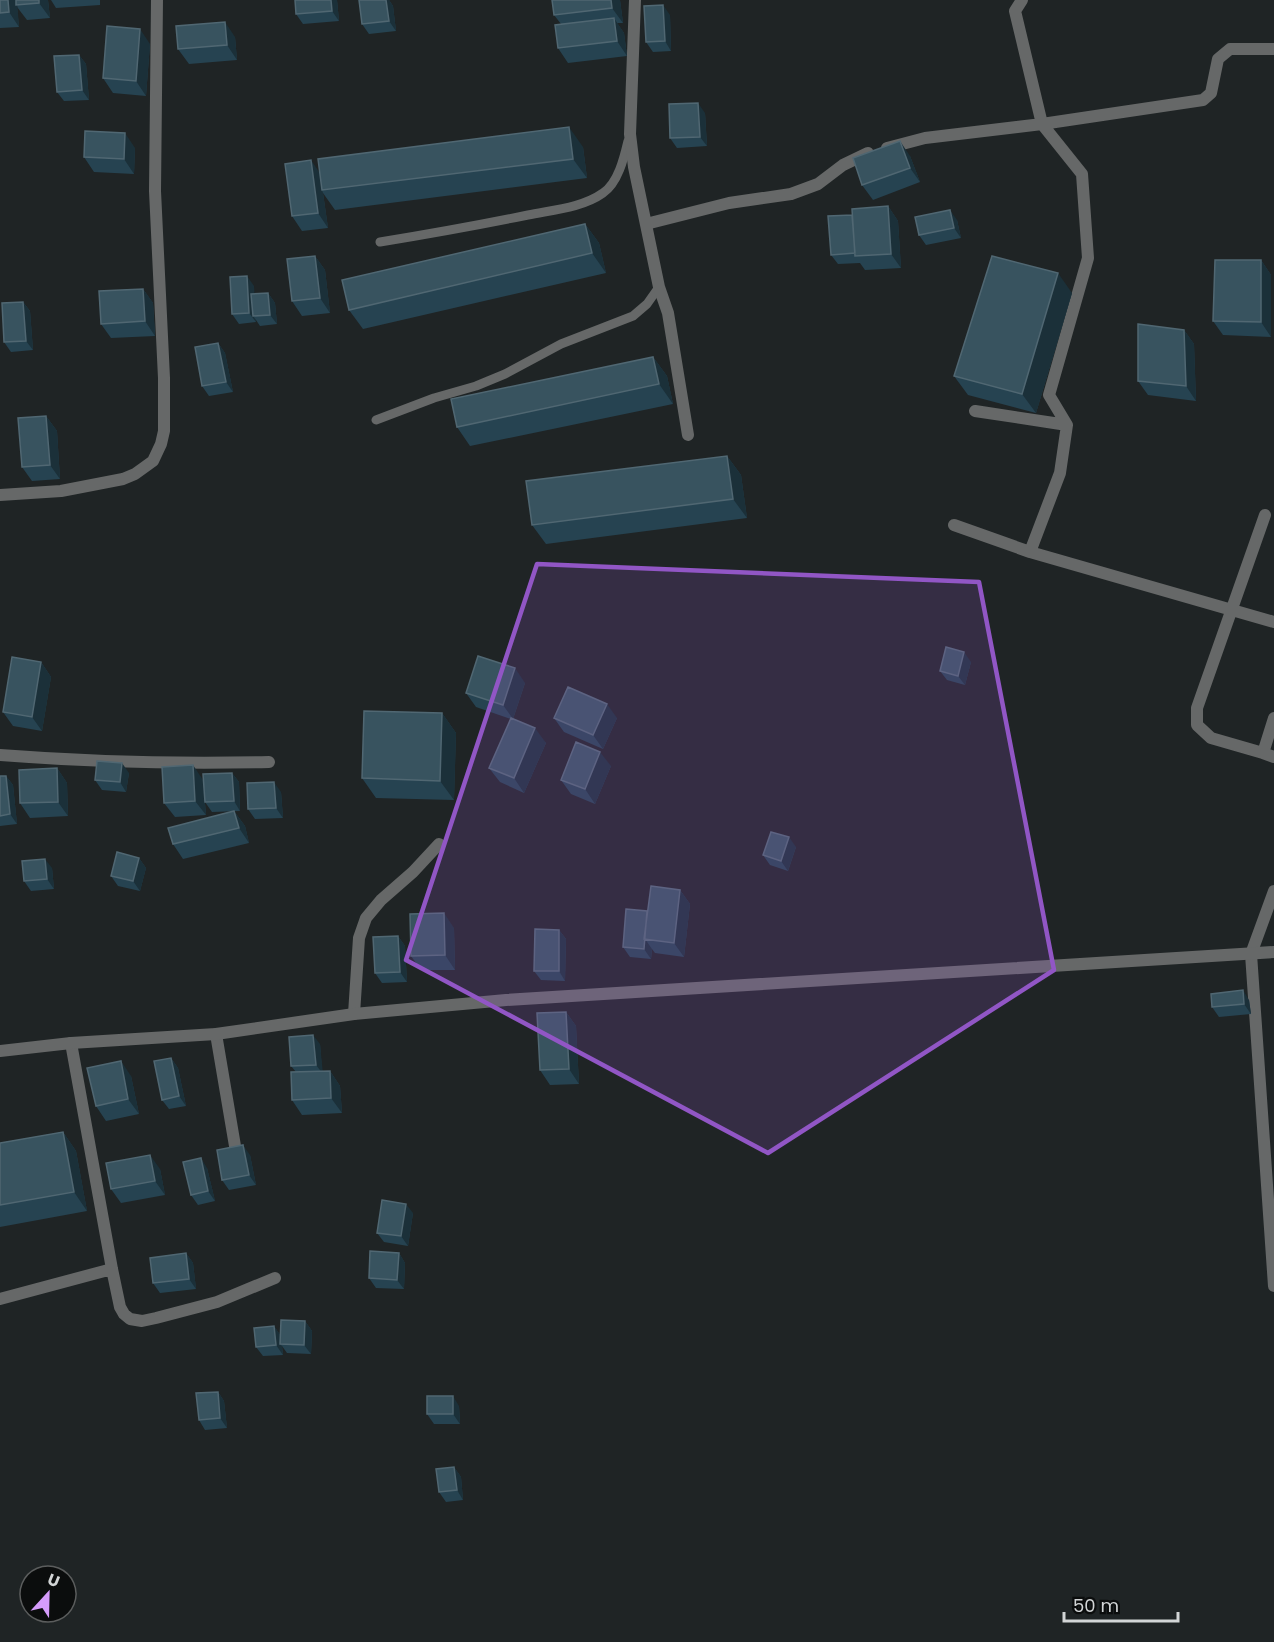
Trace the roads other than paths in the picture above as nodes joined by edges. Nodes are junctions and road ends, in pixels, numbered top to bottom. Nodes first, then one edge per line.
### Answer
1 (157, 0) edge
2 (634, 0) edge
3 (1022, 0) edge
4 (1274, 49) edge
5 (1042, 124) junction
6 (630, 134) junction
7 (646, 224) junction
8 (380, 242) dead end
9 (659, 287) junction
10 (975, 411) dead end
11 (376, 420) dead end
12 (1067, 425) junction
13 (688, 435) dead end
14 (0, 495) edge
15 (1265, 515) dead end
16 (954, 525) dead end
17 (1030, 552) junction
18 (1232, 611) junction
19 (1274, 622) edge
20 (1274, 718) edge
21 (0, 755) edge
22 (1268, 755) edge
23 (269, 762) dead end
24 (439, 844) dead end
25 (1274, 891) edge
26 (1274, 952) edge
27 (1251, 954) junction
28 (354, 1014) junction
29 (216, 1034) junction
30 (71, 1043) junction
31 (0, 1051) edge
32 (235, 1146) edge
33 (111, 1269) junction
34 (275, 1278) dead end
35 (1274, 1286) edge
36 (0, 1299) edge

1 - 14 street
2 - 6 street
3 - 5 street
4 - 5 street
5 - 7 street
5 - 12 street
6 - 7 street
6 - 8 lane
7 - 9 street
9 - 11 lane
9 - 13 street
10 - 12 street
12 - 17 street
15 - 18 street
16 - 17 street
17 - 18 street
18 - 19 street
18 - 22 street
20 - 22 street
21 - 23 street
24 - 28 street
25 - 27 street
26 - 27 street
27 - 28 street
27 - 35 street
28 - 29 street
29 - 30 street
29 - 32 street
30 - 31 street
30 - 33 street
33 - 34 street
33 - 36 street

